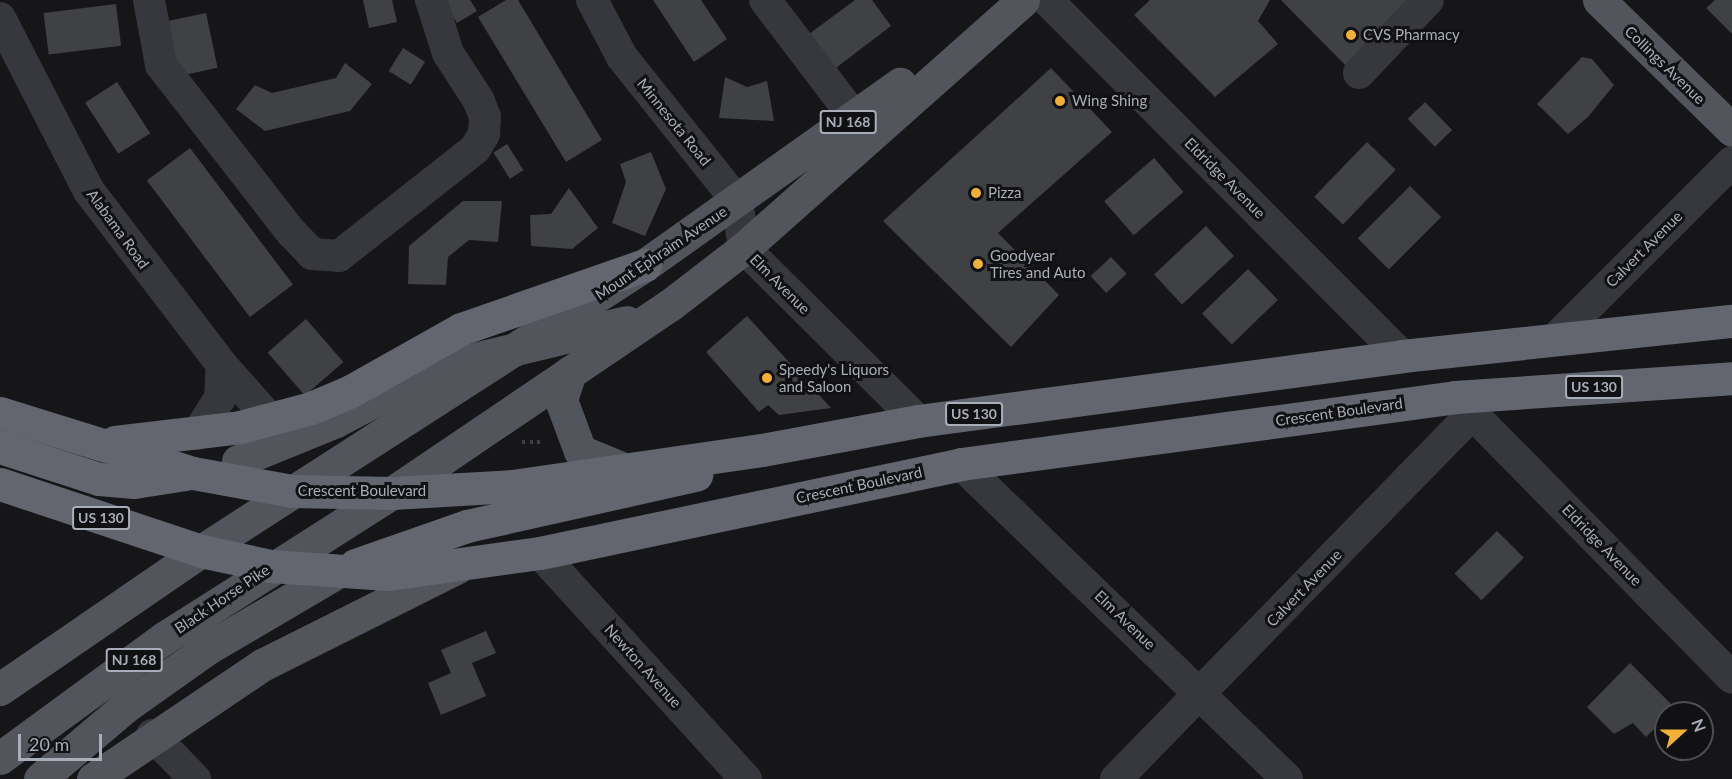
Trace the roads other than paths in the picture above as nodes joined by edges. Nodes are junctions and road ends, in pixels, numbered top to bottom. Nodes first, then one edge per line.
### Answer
1 (149, 0) edge
2 (431, 0) edge
3 (592, 0) edge
4 (765, 0) edge
5 (1021, 0) edge
6 (1047, 0) edge
7 (1428, 0) edge
8 (1599, 0) edge
9 (0, 18) edge
10 (1359, 73) dead end
11 (854, 117) junction
12 (1732, 129) edge
13 (1732, 162) edge
14 (737, 201) junction
15 (744, 248) junction
16 (645, 265) junction
17 (670, 305) junction
18 (1732, 321) edge
19 (1557, 337) junction
20 (510, 354) junction
21 (1402, 356) junction
22 (222, 365) junction
23 (570, 372) junction
24 (1732, 378) edge
25 (1464, 405) junction
26 (0, 413) edge
27 (270, 419) junction
28 (336, 421) junction
29 (918, 421) junction
30 (197, 434) junction
31 (99, 443) junction
32 (0, 447) edge
33 (762, 450) junction
34 (238, 460) junction
35 (961, 464) junction
36 (619, 467) junction
37 (193, 473) junction
38 (0, 484) edge
39 (292, 491) junction
40 (392, 493) junction
41 (201, 551) junction
42 (540, 553) junction
43 (271, 566) junction
44 (458, 567) junction
45 (333, 573) junction
46 (1732, 678) edge
47 (0, 689) edge
48 (1201, 694) junction
49 (152, 735) junction
50 (0, 758) edge
51 (40, 779) edge
52 (93, 779) edge
53 (195, 779) edge
54 (746, 779) edge
55 (1116, 779) edge
56 (1287, 779) edge

1 - 2 street
3 - 14 street, Minnesota Road
4 - 11 street
5 - 11 main road, Mount Ephraim Avenue / NJ 168
5 - 15 main road, Mount Ephraim Avenue / NJ 168
6 - 21 street, Eldridge Avenue
7 - 10 street
8 - 12 main road, Collings Avenue
9 - 22 street, Alabama Road
11 - 14 main road, Mount Ephraim Avenue / NJ 168
13 - 19 street, Calvert Avenue
14 - 15 street
14 - 16 main road, Mount Ephraim Avenue / NJ 168
15 - 17 main road, Mount Ephraim Avenue / NJ 168
15 - 29 street, Elm Avenue
16 - 20 main road, Mount Ephraim Avenue / NJ 168
16 - 27 highway
17 - 20 main road
17 - 23 main road, Mount Ephraim Avenue / NJ 168
18 - 19 highway, Crescent Boulevard / US 130
19 - 21 highway, Crescent Boulevard / US 130
20 - 28 main road
20 - 39 main road, Mount Ephraim Avenue / NJ 168
21 - 29 highway, Crescent Boulevard / US 130
22 - 27 street, Alabama Road
22 - 30 street
23 - 36 main road
23 - 40 main road, Mount Ephraim Avenue / NJ 168
24 - 25 highway, Crescent Boulevard / US 130
25 - 35 highway, Crescent Boulevard / US 130
25 - 46 street, Eldridge Avenue
25 - 48 street, Calvert Avenue
26 - 31 highway, Crescent Boulevard / US 130
27 - 28 main road
27 - 30 highway
27 - 34 main road
28 - 34 main road
29 - 33 highway, Crescent Boulevard / US 130
30 - 31 highway
31 - 37 highway, Crescent Boulevard / US 130
32 - 37 highway
33 - 36 highway, Crescent Boulevard / US 130
33 - 45 highway
34 - 37 highway
35 - 42 highway, Crescent Boulevard / US 130
35 - 48 street, Elm Avenue
36 - 40 highway, Crescent Boulevard / US 130
37 - 39 highway, Crescent Boulevard / US 130
38 - 41 highway, Crescent Boulevard / US 130
39 - 40 highway, Crescent Boulevard / US 130
39 - 41 main road, NJ 168
40 - 43 main road, Black Horse Pike / NJ 168
41 - 43 highway, Crescent Boulevard / US 130
41 - 47 main road, NJ 168
42 - 44 highway, Crescent Boulevard / US 130
42 - 54 street, Newton Avenue
43 - 45 highway, Crescent Boulevard / US 130
43 - 50 main road, Black Horse Pike / NJ 168
44 - 45 highway, Crescent Boulevard / US 130
44 - 49 main road
45 - 51 main road
48 - 55 street, Calvert Avenue
48 - 56 street, Elm Avenue
49 - 52 main road
49 - 53 street

